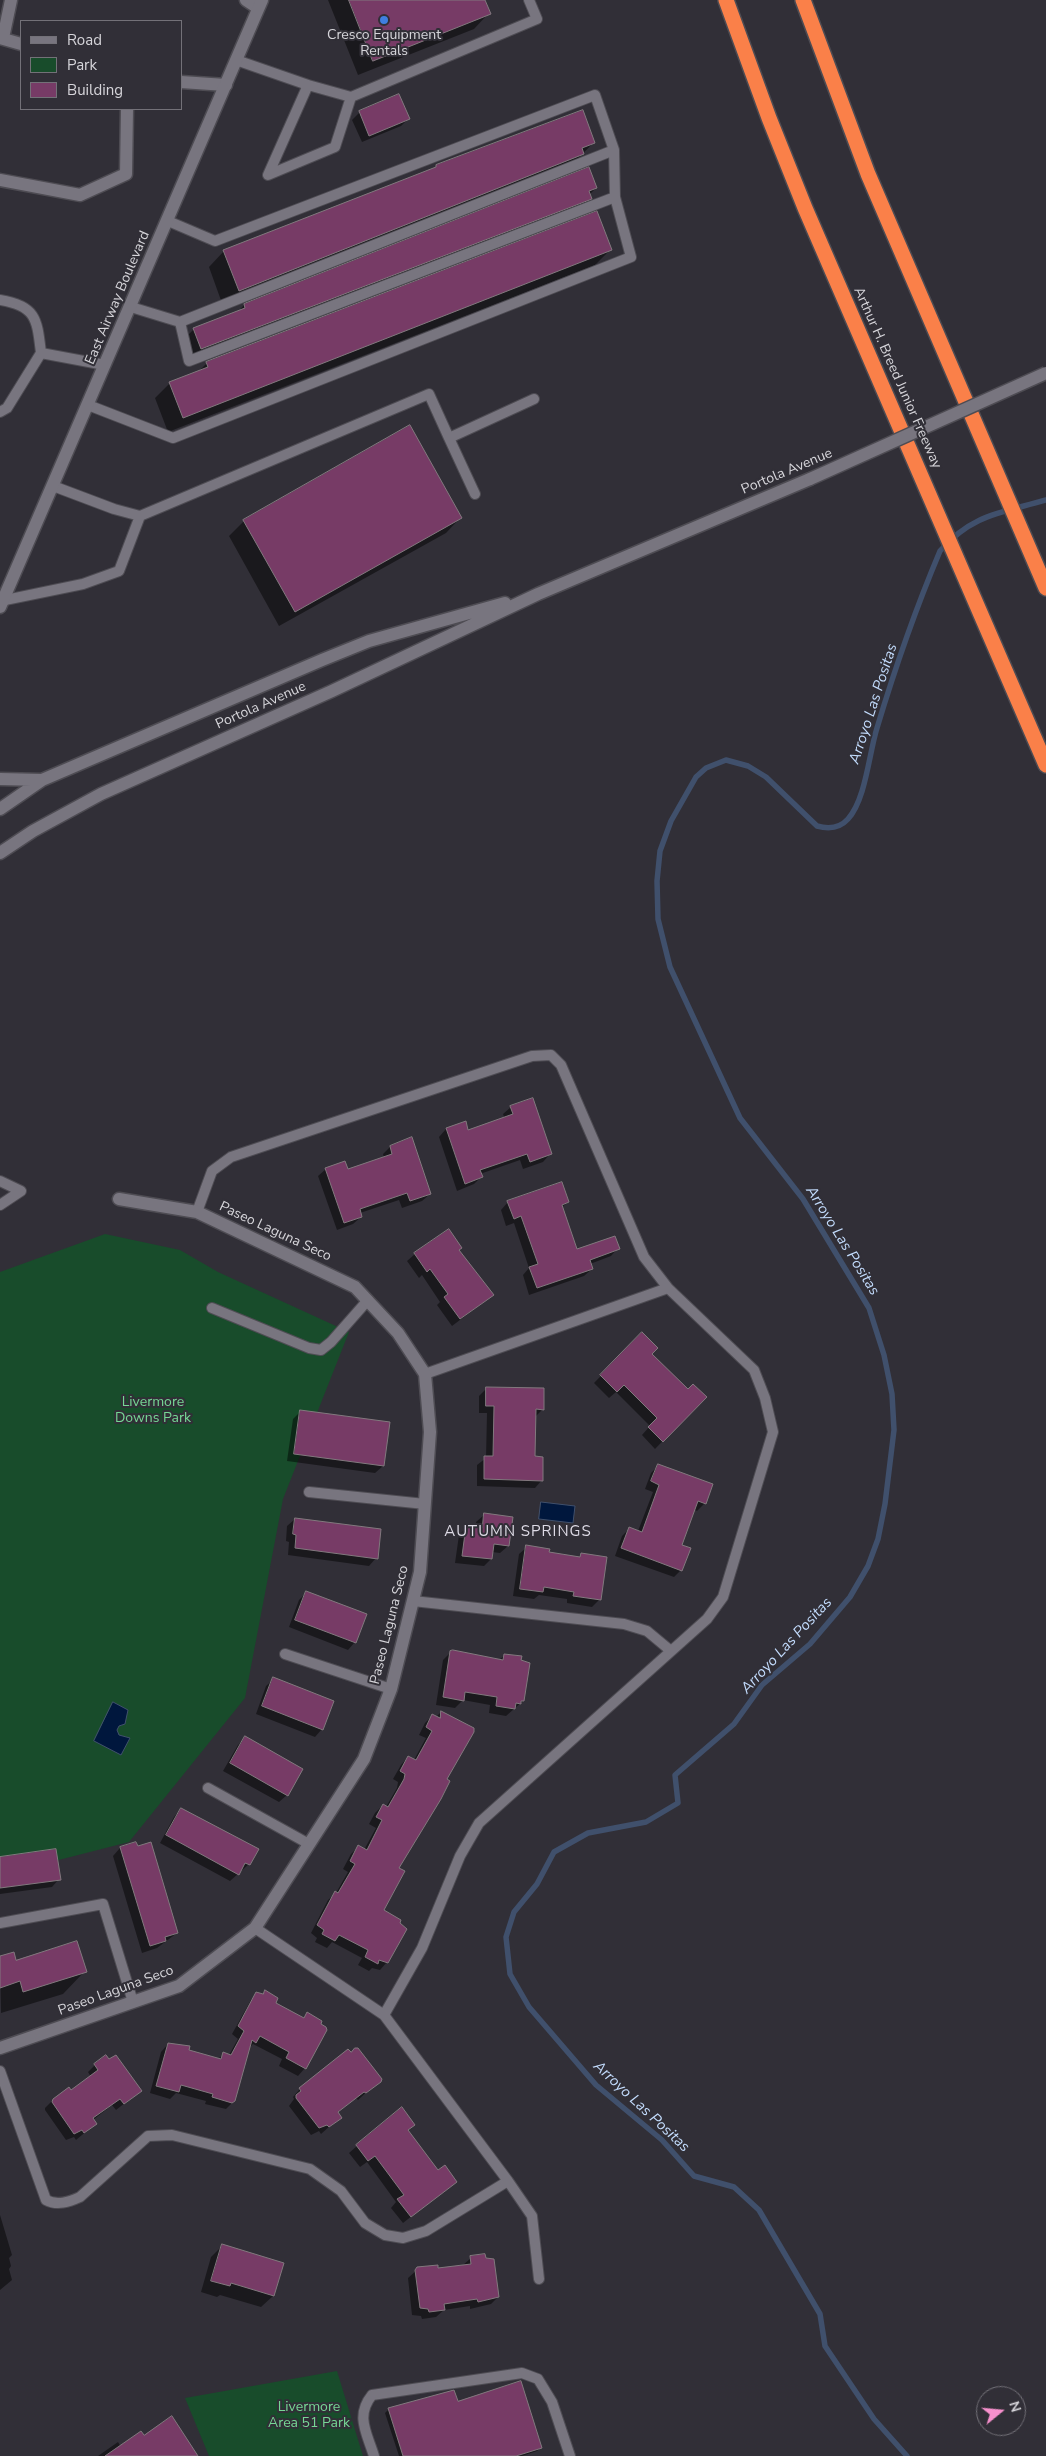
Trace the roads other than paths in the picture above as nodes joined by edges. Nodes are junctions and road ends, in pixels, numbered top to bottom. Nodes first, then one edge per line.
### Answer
1 (11, 0) edge
2 (246, 0) edge
3 (529, 0) edge
4 (726, 0) edge
5 (803, 0) edge
6 (260, 4) edge
7 (1, 38) edge
8 (20, 44) edge
9 (236, 60) junction
10 (182, 82) edge
11 (226, 85) junction
12 (308, 85) junction
13 (351, 97) junction
14 (127, 110) edge
15 (614, 150) junction
16 (0, 180) edge
17 (616, 197) junction
18 (168, 221) junction
19 (0, 300) edge
20 (131, 307) junction
21 (180, 322) junction
22 (41, 353) junction
23 (105, 365) junction
24 (1046, 373) edge
25 (534, 399) dead end
26 (88, 405) junction
27 (0, 412) edge
28 (448, 438) junction
29 (53, 486) junction
30 (476, 494) dead end
31 (140, 516) junction
32 (1046, 588) edge
33 (538, 594) junction
34 (1, 603) edge
35 (1046, 765) edge
36 (0, 779) edge
37 (42, 780) junction
38 (0, 809) edge
39 (0, 853) edge
40 (0, 1182) edge
41 (119, 1199) dead end
42 (0, 1205) edge
43 (197, 1212) junction
44 (668, 1288) junction
45 (368, 1300) junction
46 (212, 1308) dead end
47 (425, 1374) junction
48 (309, 1492) dead end
49 (425, 1504) junction
50 (413, 1601) junction
51 (672, 1651) junction
52 (285, 1654) dead end
53 (390, 1688) junction
54 (208, 1788) dead end
55 (309, 1844) junction
56 (0, 1923) edge
57 (255, 1928) junction
58 (133, 2002) junction
59 (384, 2015) junction
60 (0, 2048) edge
61 (0, 2070) edge
62 (508, 2181) junction
63 (539, 2279) dead end
64 (374, 2456) edge
65 (570, 2456) edge

1 - 7 main road
2 - 6 main road
3 - 13 lane
4 - 35 highway, Arthur H. Breed Junior Freeway
5 - 32 highway
6 - 9 main road, East Airway Boulevard
7 - 8 main road
9 - 11 main road, East Airway Boulevard
9 - 12 lane
10 - 11 main road
11 - 18 main road, East Airway Boulevard
12 - 13 lane
12 - 13 lane
14 - 16 main road
15 - 17 lane
15 - 18 lane
15 - 21 lane
17 - 21 lane
17 - 26 lane
18 - 20 main road, East Airway Boulevard
19 - 22 lane
20 - 21 lane
20 - 23 main road, East Airway Boulevard
22 - 23 lane
22 - 27 lane
23 - 26 main road, East Airway Boulevard
24 - 33 main road, Portola Avenue, bridge
25 - 28 lane
26 - 29 main road, East Airway Boulevard
28 - 30 lane
28 - 31 lane
29 - 31 lane
29 - 34 main road, East Airway Boulevard
31 - 34 lane
33 - 37 main road, Portola Avenue
33 - 39 main road, Portola Avenue
36 - 37 main road
37 - 38 main road, Portola Avenue
40 - 42 lane
41 - 43 main road, Paseo Laguna Seco
43 - 44 lane
43 - 45 main road, Paseo Laguna Seco
44 - 47 lane
44 - 51 lane
45 - 46 lane
45 - 47 main road, Paseo Laguna Seco
47 - 49 main road, Paseo Laguna Seco
48 - 49 lane
49 - 50 main road, Paseo Laguna Seco
50 - 51 lane
50 - 53 main road, Paseo Laguna Seco
51 - 59 lane
52 - 53 lane
53 - 55 main road, Paseo Laguna Seco
54 - 55 lane
55 - 57 main road, Paseo Laguna Seco
56 - 58 lane
57 - 58 main road, Paseo Laguna Seco
57 - 59 lane
58 - 60 main road, Paseo Laguna Seco
59 - 62 lane
61 - 62 lane
62 - 63 lane
64 - 65 lane

